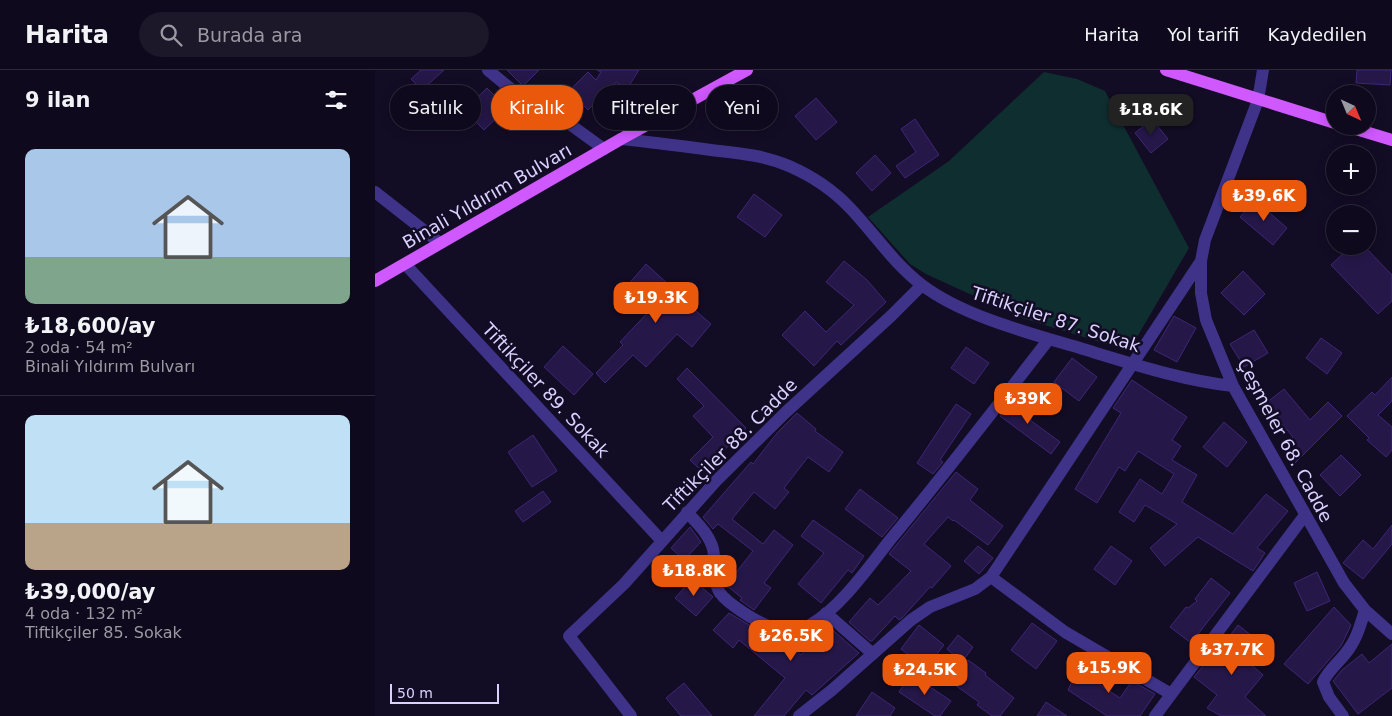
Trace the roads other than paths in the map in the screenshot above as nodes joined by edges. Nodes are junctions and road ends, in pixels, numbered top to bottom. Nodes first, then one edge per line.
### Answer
1 (488, 70) edge
2 (747, 70) edge
3 (1166, 70) edge
4 (1263, 70) edge
5 (1258, 100) junction
6 (1326, 120) edge
7 (1376, 135) edge
8 (621, 139) junction
9 (1392, 140) edge
10 (603, 149) junction
11 (375, 192) edge
12 (440, 242) junction
13 (1201, 261) junction
14 (405, 264) junction
15 (375, 281) edge
16 (922, 285) junction
17 (1049, 339) junction
18 (1132, 364) junction
19 (1233, 386) junction
20 (687, 512) junction
21 (1305, 515) junction
22 (661, 540) junction
23 (991, 577) junction
24 (1365, 610) junction
25 (826, 613) junction
26 (1392, 634) edge
27 (873, 654) junction
28 (1171, 694) junction
29 (631, 716) edge
30 (799, 716) edge
31 (1155, 716) edge
32 (1343, 716) edge

1 - 10 street
2 - 8 main road, Binali Yıldırım Bulvarı
3 - 5 main road
4 - 5 street, Çeşmeler 68. Cadde
5 - 6 main road
5 - 13 street, Çeşmeler 68. Cadde
7 - 9 main road
8 - 10 main road, Binali Yıldırım Bulvarı
8 - 16 street, Tiftikçiler 87. Sokak
10 - 12 main road, Binali Yıldırım Bulvarı
11 - 12 street
12 - 14 main road, Binali Yıldırım Bulvarı
13 - 18 street
13 - 19 street, Çeşmeler 68. Cadde
14 - 15 main road, Binali Yıldırım Bulvarı
14 - 22 street, Tiftikçiler 89. Sokak
16 - 17 street, Tiftikçiler 87. Sokak
16 - 20 street, Tiftikçiler 88. Cadde
17 - 18 street, Tiftikçiler 87. Sokak
17 - 25 street
18 - 19 street, Tiftikçiler 87. Sokak
18 - 23 street
19 - 21 street, Çeşmeler 68. Cadde
20 - 22 street, Tiftikçiler 88. Cadde
20 - 25 street
21 - 24 street, Çeşmeler 68. Cadde
21 - 28 street
22 - 29 street, Tiftikçiler 88. Cadde
23 - 27 street
23 - 28 street
24 - 26 street, Çeşmeler 68. Cadde
24 - 32 street
25 - 27 street
27 - 30 street
28 - 31 street

